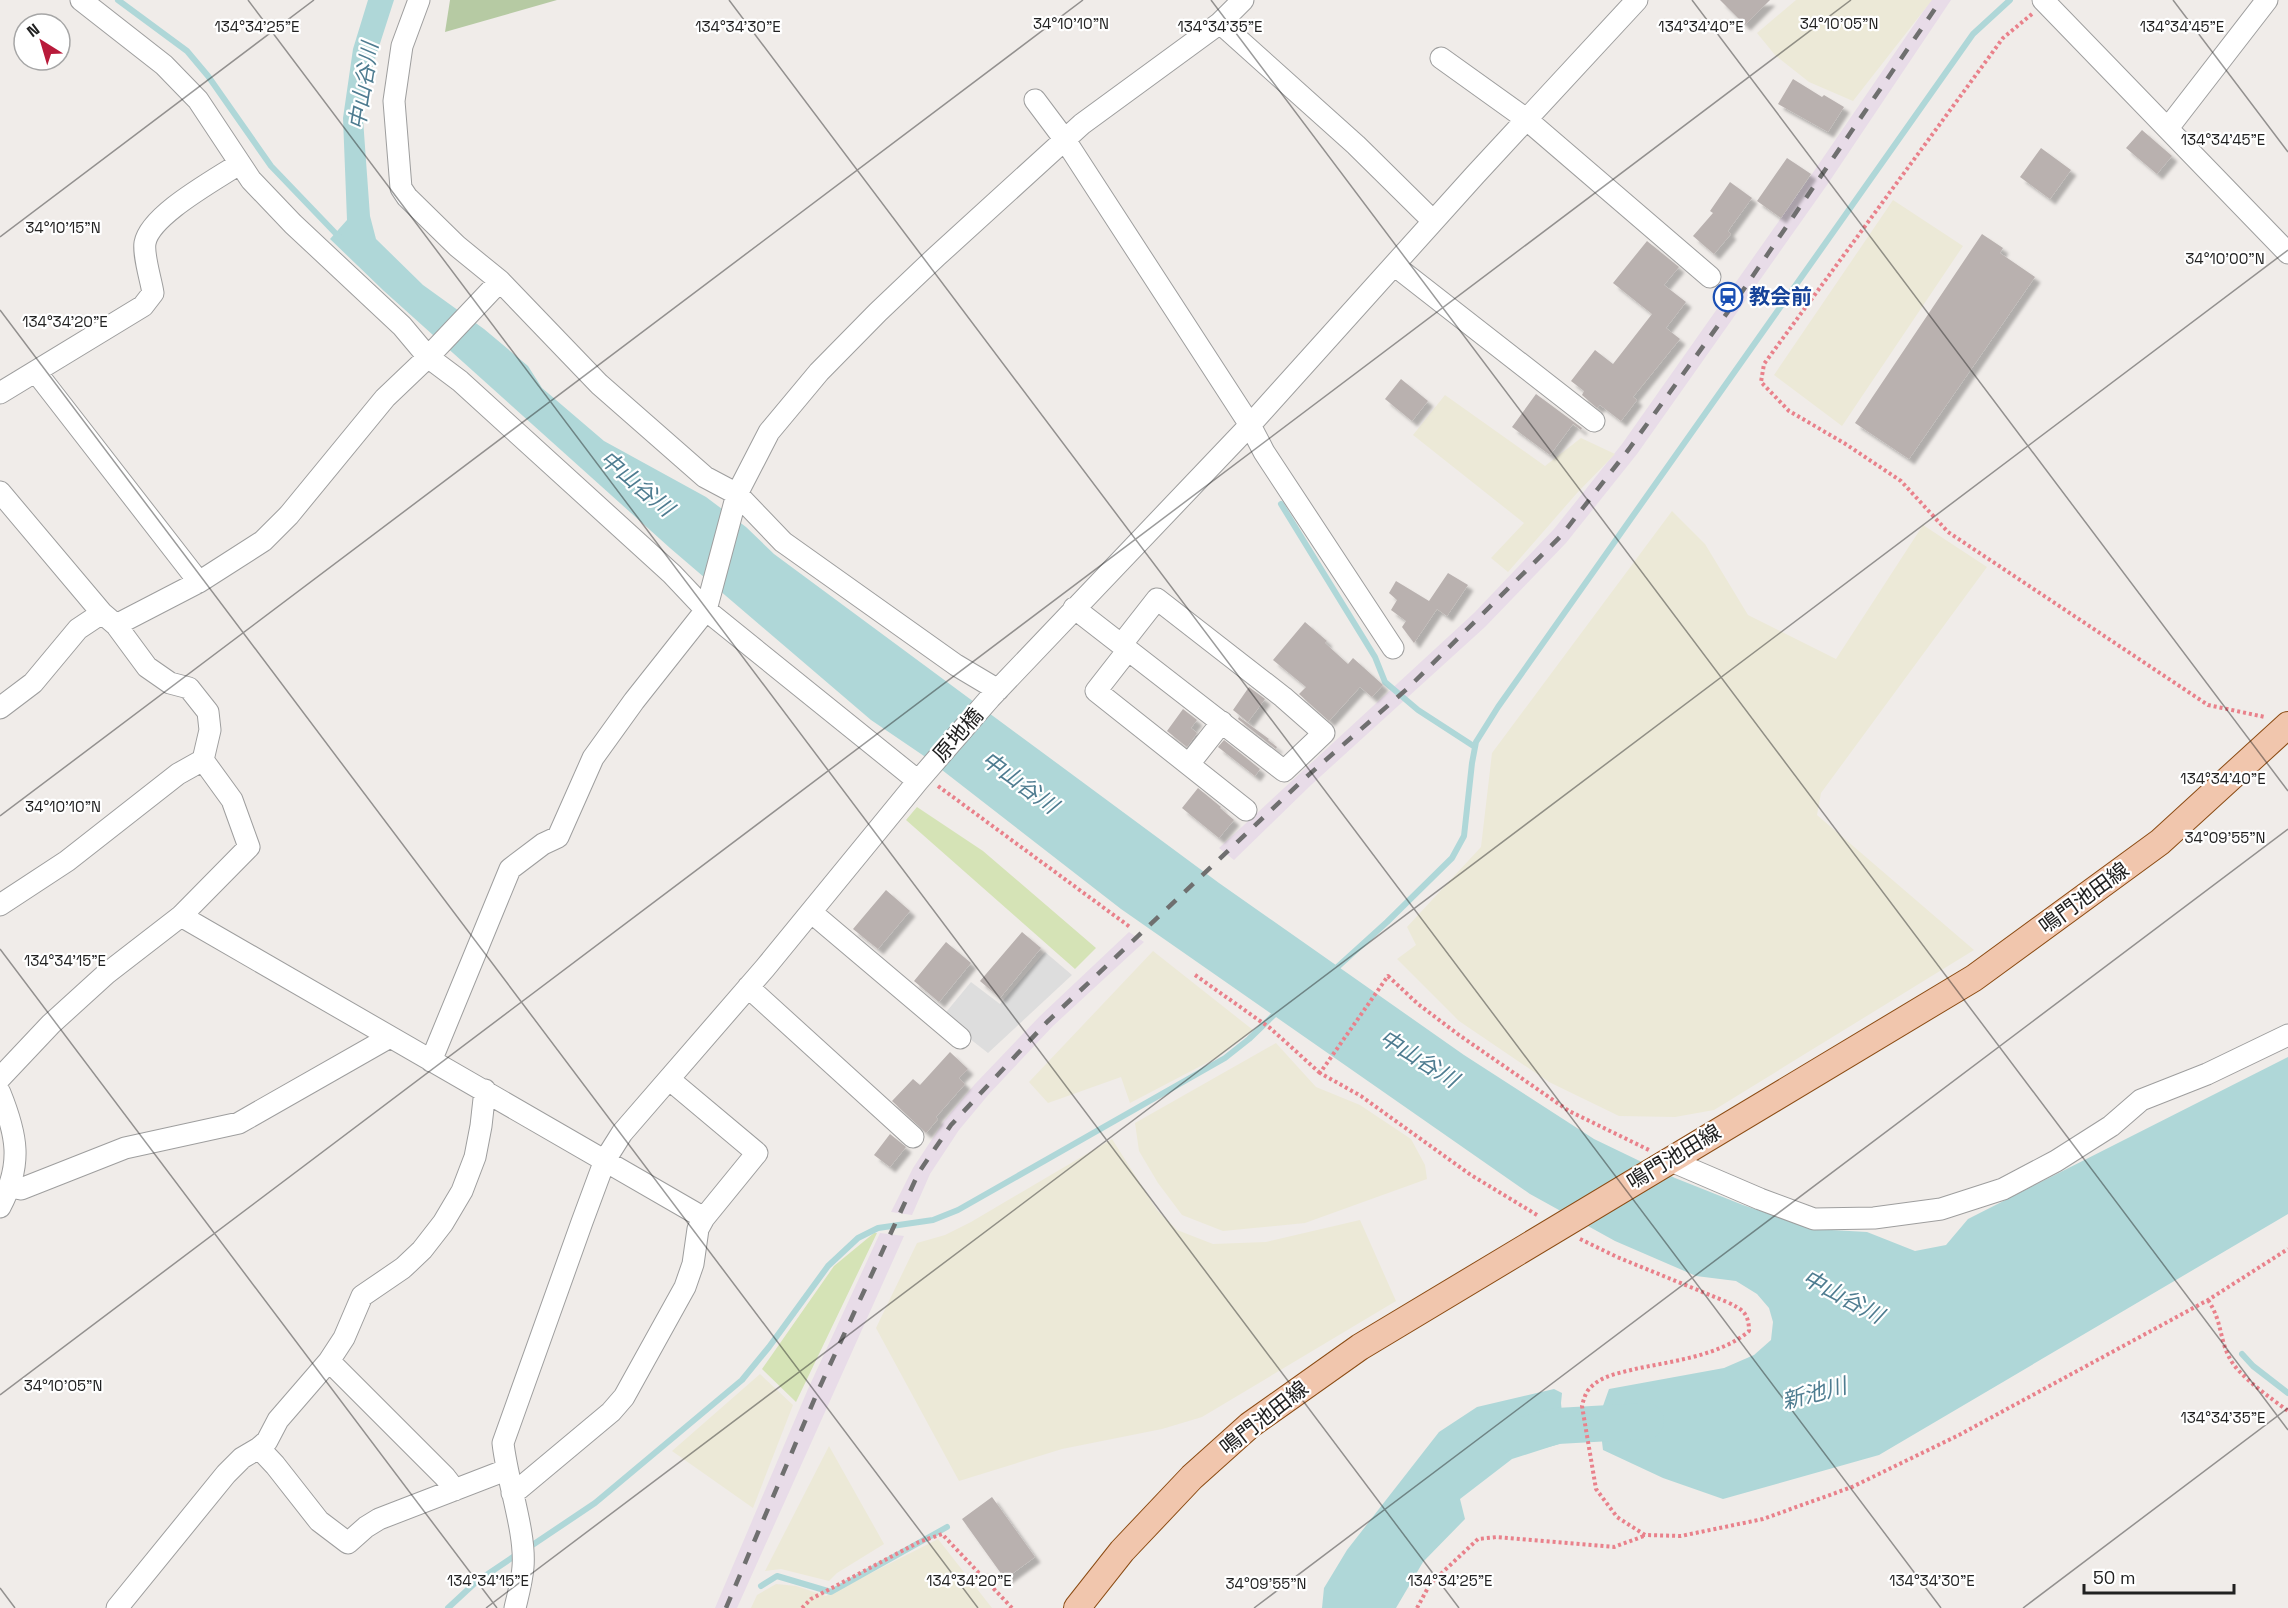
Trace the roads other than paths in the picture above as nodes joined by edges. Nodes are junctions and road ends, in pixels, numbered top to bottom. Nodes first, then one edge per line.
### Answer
1 (81, 0) edge
2 (419, 0) edge
3 (1243, 0) edge
4 (1637, 0) edge
5 (2267, 0) edge
6 (2045, 2) edge
7 (1220, 23) junction
8 (1441, 58) dead end
9 (1035, 100) dead end
10 (1526, 119) junction
11 (2169, 128) junction
12 (1065, 140) junction
13 (239, 164) junction
14 (1433, 221) junction
15 (2288, 253) edge
16 (1394, 265) junction
17 (1710, 277) dead end
18 (498, 283) junction
19 (433, 352) junction
20 (36, 372) junction
21 (0, 393) edge
22 (1594, 421) dead end
23 (1250, 425) junction
24 (0, 492) edge
25 (736, 501) junction
26 (199, 582) junction
27 (709, 603) junction
28 (1074, 608) junction
29 (109, 619) junction
30 (1125, 648) junction
31 (1393, 648) dead end
32 (994, 694) junction
33 (0, 708) edge
34 (1222, 722) junction
35 (2285, 728) edge
36 (203, 760) junction
37 (1189, 764) junction
38 (922, 776) junction
39 (1246, 810) dead end
40 (0, 905) edge
41 (811, 912) junction
42 (181, 916) junction
43 (748, 987) junction
44 (2288, 1035) edge
45 (390, 1037) junction
46 (960, 1038) dead end
47 (431, 1061) junction
48 (0, 1078) edge
49 (670, 1080) junction
50 (485, 1090) junction
51 (0, 1092) edge
52 (913, 1137) dead end
53 (605, 1160) junction
54 (1664, 1163) junction
55 (10, 1187) junction
56 (0, 1207) edge
57 (704, 1218) junction
58 (329, 1361) junction
59 (259, 1448) junction
60 (506, 1470) junction
61 (455, 1490) junction
62 (512, 1493) junction
63 (117, 1608) edge
64 (515, 1608) edge
65 (1077, 1608) edge

1 - 13 street
2 - 18 street
3 - 7 street
4 - 10 street, 原地橋
5 - 11 street
6 - 11 street
7 - 12 street
7 - 14 street
8 - 10 street
9 - 12 street
10 - 14 street, 原地橋
10 - 17 street
11 - 15 street
12 - 23 street
12 - 25 street
13 - 19 street
13 - 20 street
14 - 16 street, 原地橋
16 - 22 street
16 - 23 street, 原地橋
18 - 19 street
18 - 25 street
19 - 26 street
19 - 27 street
20 - 21 street
20 - 26 street
23 - 28 street, 原地橋
23 - 31 street
24 - 29 street
25 - 27 street
25 - 32 street
26 - 29 street
27 - 38 street
27 - 47 street
28 - 30 street
28 - 32 street, 原地橋
29 - 33 street
29 - 36 street
30 - 34 street
30 - 34 street
30 - 37 street
32 - 38 street, 原地橋
34 - 37 street
35 - 54 main road, 鳴門池田線
36 - 40 street
36 - 42 street
37 - 39 street
38 - 41 street, 原地橋
41 - 43 street, 原地橋
41 - 46 street
42 - 45 street
42 - 48 street
43 - 49 street, 原地橋
43 - 52 street
44 - 54 street
45 - 47 street
45 - 55 street
47 - 50 street
49 - 53 street, 原地橋
49 - 57 street
50 - 53 street
50 - 58 street
51 - 55 street
53 - 57 street
53 - 60 street, 原地橋
54 - 65 main road, 鳴門池田線
55 - 56 street
57 - 62 street
58 - 59 street
58 - 61 street
59 - 61 street
59 - 63 street
60 - 61 street
60 - 62 street, 原地橋
62 - 64 street, 原地橋

